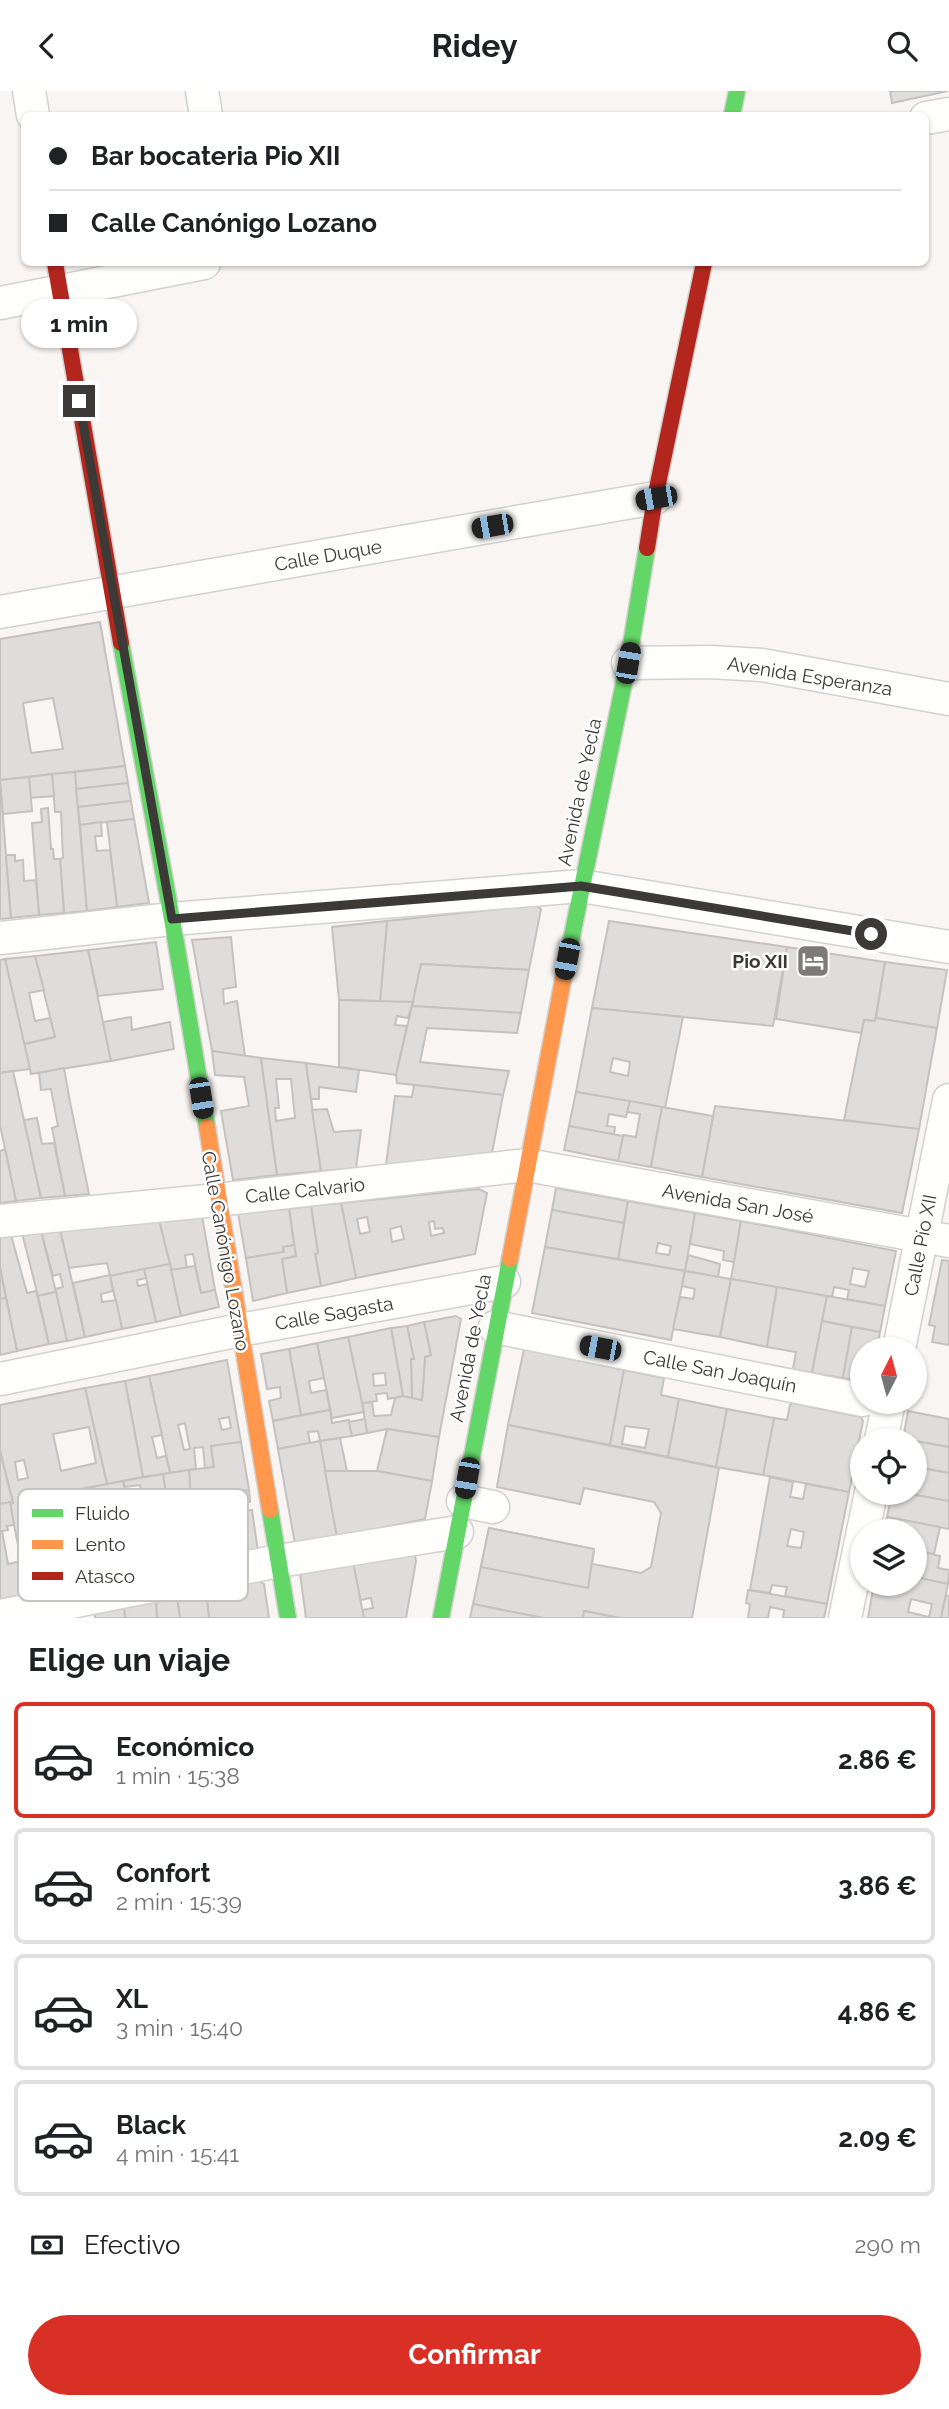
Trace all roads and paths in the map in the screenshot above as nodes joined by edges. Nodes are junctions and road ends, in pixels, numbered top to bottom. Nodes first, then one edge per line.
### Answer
1 (29, 91) edge
2 (202, 91) edge
3 (737, 91) edge
4 (32, 112) edge
5 (206, 112) edge
6 (733, 112) edge
7 (949, 114) edge
8 (929, 117) edge
9 (173, 266) edge
10 (703, 266) edge
11 (58, 277) edge
12 (0, 303) edge
13 (656, 498) junction
14 (112, 593) junction
15 (0, 612) edge
16 (628, 663) junction
17 (949, 699) edge
18 (581, 886) junction
19 (172, 919) junction
20 (0, 938) edge
21 (949, 947) edge
22 (949, 1100) edge
23 (527, 1165) junction
24 (217, 1200) junction
25 (0, 1221) edge
26 (935, 1238) edge
27 (505, 1282) junction
28 (495, 1327) junction
29 (240, 1330) junction
30 (904, 1337) edge
31 (0, 1379) edge
32 (850, 1397) edge
33 (869, 1505) edge
34 (457, 1532) junction
35 (279, 1562) junction
36 (248, 1568) edge
37 (78, 1601) edge
38 (0, 1616) edge
39 (288, 1618) edge
40 (441, 1618) edge
41 (845, 1618) edge

1 - 4 street
2 - 5 street
3 - 6 main road
7 - 8 street
9 - 11 street
10 - 13 main road, Avenida de Yecla
11 - 12 street
11 - 14 main road, Calle Canónigo Lozano
13 - 14 street, Calle Duque
13 - 16 main road, Avenida de Yecla
14 - 15 street, Calle Duque
14 - 19 main road, Calle Canónigo Lozano
16 - 17 street, Avenida Esperanza
16 - 18 main road, Avenida de Yecla
18 - 19 street
18 - 21 street
18 - 23 main road, Avenida de Yecla
19 - 20 street
19 - 24 main road, Calle Canónigo Lozano
22 - 26 street, Calle Pío XII
23 - 24 street, Calle Calvario
23 - 26 street, Avenida San José
23 - 27 main road, Avenida de Yecla
24 - 25 street, Calle Calvario
24 - 29 main road, Calle Canónigo Lozano
26 - 30 street, Calle Pío XII
27 - 28 main road, Avenida de Yecla
27 - 29 street, Calle Sagasta
28 - 32 street, Calle San Joaquín
28 - 34 main road, Avenida de Yecla
29 - 31 street, Calle Sagasta
29 - 35 main road, Calle Canónigo Lozano
33 - 41 street
34 - 35 street
34 - 40 main road, Avenida de Yecla
35 - 36 street
35 - 39 main road, Calle Canónigo Lozano
37 - 38 street

